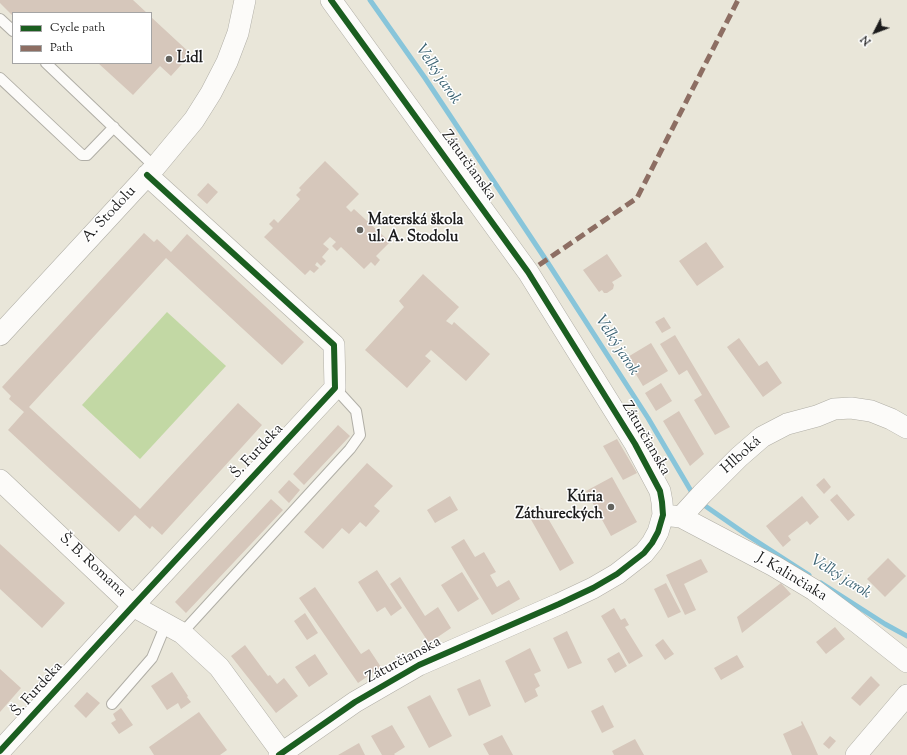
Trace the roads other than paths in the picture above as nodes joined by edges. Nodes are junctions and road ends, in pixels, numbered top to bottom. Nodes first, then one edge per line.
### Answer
1 (245, 0) edge
2 (331, 0) edge
3 (0, 19) edge
4 (12, 30) edge
5 (47, 64) edge
6 (0, 78) edge
7 (114, 127) junction
8 (151, 171) junction
9 (0, 335) edge
10 (335, 388) junction
11 (907, 428) edge
12 (0, 480) edge
13 (684, 508) junction
14 (133, 606) junction
15 (174, 629) junction
16 (907, 662) edge
17 (907, 695) edge
18 (112, 704) dead end
19 (0, 751) edge
20 (280, 754) edge
21 (856, 755) edge

1 - 8 street, A. Stodolu
2 - 13 street, Záturčianska
3 - 4 lane
5 - 7 lane
6 - 7 lane
7 - 8 lane
8 - 9 street, A. Stodolu
8 - 10 street
10 - 14 street, Š. Furdeka
10 - 15 lane
11 - 13 street, Hlboká
12 - 14 street, Š. B. Romana
13 - 16 street, J. Kalinčiaka
13 - 20 street, Záturčianska
14 - 15 street, Š. B. Romana
14 - 19 street, Š. Furdeka
15 - 18 lane
15 - 20 street, Š. B. Romana
17 - 21 street

